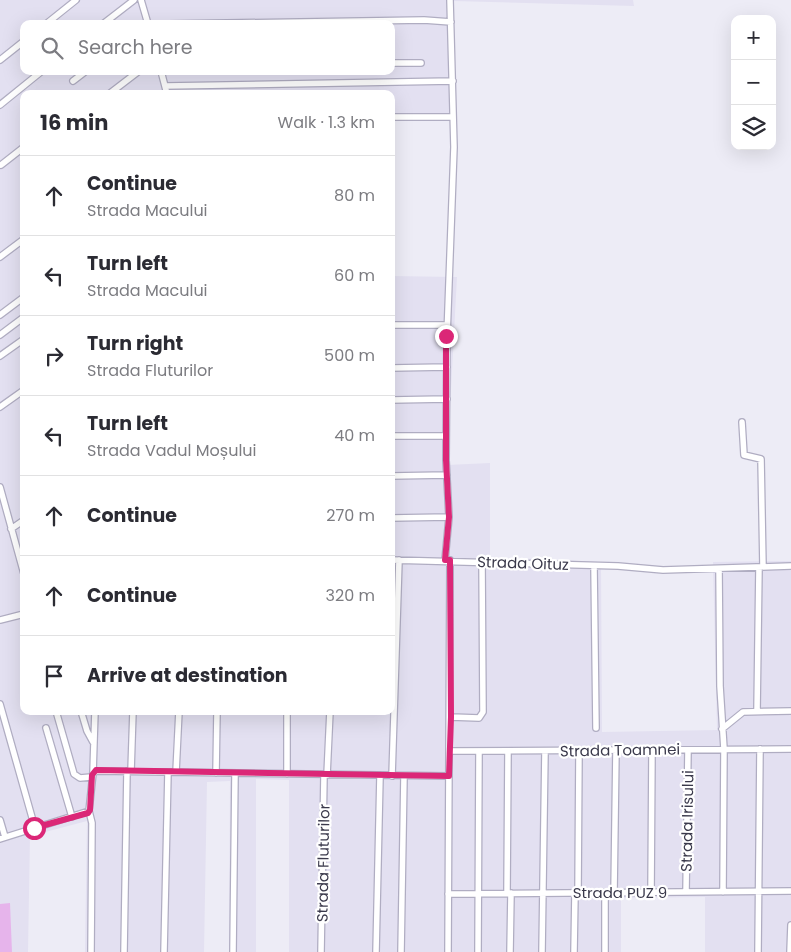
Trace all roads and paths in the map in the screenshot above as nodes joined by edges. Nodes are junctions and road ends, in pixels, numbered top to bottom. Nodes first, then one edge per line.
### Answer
1 (76, 0) edge
2 (134, 0) edge
3 (142, 0) edge
4 (450, 0) edge
5 (51, 20) edge
6 (108, 20) edge
7 (147, 20) edge
8 (395, 20) edge
9 (451, 22) junction
10 (20, 44) edge
11 (0, 60) edge
12 (395, 63) edge
13 (421, 63) dead end
14 (37, 75) edge
15 (81, 75) edge
16 (134, 75) edge
17 (162, 75) edge
18 (73, 81) dead end
19 (453, 82) junction
20 (165, 86) junction
21 (114, 90) edge
22 (166, 90) edge
23 (0, 105) edge
24 (395, 116) edge
25 (453, 117) junction
26 (20, 150) edge
27 (1, 165) edge
28 (20, 242) edge
29 (0, 257) edge
30 (20, 300) edge
31 (0, 315) edge
32 (20, 321) edge
33 (395, 325) edge
34 (447, 325) junction
35 (0, 335) edge
36 (20, 342) edge
37 (0, 356) edge
38 (447, 367) junction
39 (395, 368) edge
40 (20, 393) edge
41 (447, 399) junction
42 (395, 400) edge
43 (0, 407) edge
44 (742, 422) dead end
45 (395, 436) edge
46 (446, 436) junction
47 (395, 476) edge
48 (447, 476) junction
49 (0, 487) edge
50 (2, 504) edge
51 (449, 517) junction
52 (395, 518) edge
53 (20, 523) edge
54 (11, 529) junction
55 (20, 560) edge
56 (395, 560) edge
57 (399, 560) junction
58 (448, 560) junction
59 (482, 561) junction
60 (594, 566) junction
61 (791, 566) edge
62 (761, 567) junction
63 (719, 569) junction
64 (20, 615) edge
65 (0, 620) edge
66 (395, 683) edge
67 (0, 704) edge
68 (791, 711) edge
69 (757, 712) junction
70 (57, 715) edge
71 (82, 715) edge
72 (95, 715) edge
73 (133, 715) edge
74 (178, 715) edge
75 (217, 715) edge
76 (287, 715) edge
77 (330, 715) edge
78 (394, 715) edge
79 (451, 717) junction
80 (46, 728) dead end
81 (596, 728) dead end
82 (722, 730) junction
83 (93, 742) junction
84 (760, 749) junction
85 (790, 749) edge
86 (579, 750) junction
87 (616, 750) junction
88 (652, 750) junction
89 (688, 750) junction
90 (724, 750) junction
91 (450, 751) junction
92 (479, 751) junction
93 (508, 751) junction
94 (545, 751) junction
95 (129, 771) junction
96 (168, 772) junction
97 (176, 772) junction
98 (216, 773) junction
99 (235, 773) junction
100 (287, 774) junction
101 (92, 775) junction
102 (326, 775) junction
103 (380, 776) junction
104 (392, 776) junction
105 (404, 776) junction
106 (449, 776) junction
107 (89, 811) junction
108 (72, 818) junction
109 (0, 820) edge
110 (34, 828) junction
111 (3, 838) edge
112 (758, 891) junction
113 (791, 891) edge
114 (686, 892) junction
115 (723, 892) junction
116 (509, 893) junction
117 (543, 893) junction
118 (577, 893) junction
119 (606, 893) junction
120 (614, 893) junction
121 (651, 893) junction
122 (448, 894) junction
123 (478, 894) junction
124 (791, 925) edge
125 (91, 952) edge
126 (124, 952) edge
127 (164, 952) edge
128 (233, 952) edge
129 (321, 952) edge
130 (376, 952) edge
131 (401, 952) edge
132 (448, 952) edge
133 (478, 952) edge
134 (510, 952) edge
135 (542, 952) edge
136 (574, 952) edge
137 (605, 952) edge
138 (758, 952) edge
139 (790, 952) edge

1 - 5 street
2 - 6 street
3 - 7 street
4 - 9 street
8 - 9 street
9 - 19 street
10 - 11 street
12 - 13 street
14 - 23 street
15 - 18 street
16 - 21 street
17 - 20 street
19 - 20 street
19 - 25 street
20 - 22 street
24 - 25 street
25 - 34 street
26 - 27 street
28 - 29 street
30 - 31 street
32 - 35 street
33 - 34 street
34 - 38 street
36 - 37 street
38 - 39 street
38 - 41 street
40 - 43 street
41 - 42 street
41 - 46 street
44 - 62 street
45 - 46 street
46 - 48 street
47 - 48 street
48 - 51 street
49 - 50 street
50 - 54 street
51 - 52 street
51 - 58 street
53 - 54 street
54 - 55 street
56 - 57 street, Strada Oituz
57 - 58 street, Strada Oituz
57 - 66 street
58 - 59 street, Strada Oituz
58 - 79 street
59 - 60 street, Strada Oituz
59 - 79 street
60 - 63 street, Strada Oituz
60 - 81 street
61 - 62 street, Strada Oituz
62 - 63 street, Strada Oituz
62 - 69 street
63 - 82 street
64 - 65 street
67 - 110 street
68 - 69 street
69 - 82 street
70 - 101 street
71 - 83 street
72 - 83 street
73 - 95 street
74 - 97 street
75 - 98 street
76 - 100 street
77 - 102 street, Strada Fluturilor
78 - 104 street
79 - 91 street
80 - 108 street
82 - 90 street
83 - 101 street
84 - 85 street, Strada Toamnei
84 - 90 street, Strada Toamnei
84 - 112 street
86 - 87 street, Strada Toamnei
86 - 94 street, Strada Toamnei
86 - 118 street
87 - 88 street, Strada Toamnei
87 - 120 street
88 - 89 street, Strada Toamnei
88 - 121 street
89 - 90 street, Strada Toamnei
89 - 114 street, Strada Irisului
90 - 115 street
91 - 92 street, Strada Toamnei
91 - 106 street
92 - 93 street, Strada Toamnei
92 - 123 street
93 - 94 street, Strada Toamnei
93 - 116 street
94 - 117 street
95 - 96 street
95 - 101 street
95 - 126 street
96 - 97 street
96 - 127 street
97 - 98 street
98 - 99 street
99 - 100 street
99 - 128 street
100 - 102 street
101 - 107 street
102 - 103 street
102 - 129 street, Strada Fluturilor
103 - 104 street
103 - 130 street
104 - 105 street
105 - 106 street
105 - 131 street
106 - 122 street
107 - 108 street
107 - 125 street
108 - 110 street
109 - 111 street
110 - 111 street
112 - 113 street, Strada PUZ 9
112 - 115 street, Strada PUZ 9
112 - 138 street
114 - 115 street, Strada PUZ 9
114 - 121 street, Strada PUZ 9
116 - 117 street, Strada PUZ 9
116 - 123 street, Strada PUZ 9
116 - 134 street
117 - 118 street, Strada PUZ 9
117 - 135 street
118 - 119 street, Strada PUZ 9
118 - 136 street
119 - 120 street, Strada PUZ 9
119 - 137 street
120 - 121 street, Strada PUZ 9
122 - 123 street, Strada PUZ 9
122 - 132 street
123 - 133 street
124 - 139 street

